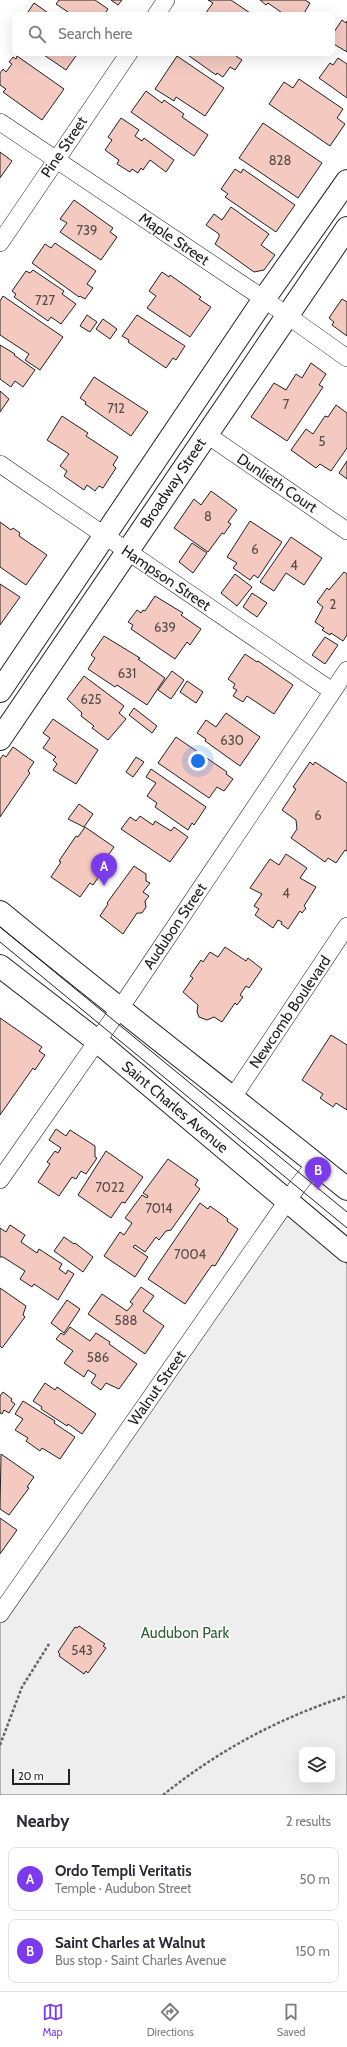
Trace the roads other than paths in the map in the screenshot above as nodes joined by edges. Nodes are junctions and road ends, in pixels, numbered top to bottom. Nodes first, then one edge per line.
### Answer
1 (166, 0) edge
2 (158, 12) edge
3 (127, 56) edge
4 (0, 122) edge
5 (55, 159) junction
6 (347, 181) edge
7 (347, 228) edge
8 (0, 243) edge
9 (264, 300) junction
10 (288, 316) junction
11 (347, 358) edge
12 (206, 434) junction
13 (0, 464) edge
14 (347, 531) edge
15 (104, 536) junction
16 (126, 551) junction
17 (347, 670) edge
18 (0, 691) edge
19 (332, 691) junction
20 (0, 739) edge
21 (0, 912) edge
22 (347, 926) edge
23 (0, 966) edge
24 (119, 1010) junction
25 (97, 1041) junction
26 (233, 1097) junction
27 (316, 1163) junction
28 (0, 1180) edge
29 (347, 1189) edge
30 (288, 1202) junction
31 (347, 1251) edge
32 (3, 1602) edge

1 - 2 street
3 - 5 street, Pine Street
4 - 5 street, Maple Street
5 - 8 street, Pine Street
5 - 9 street, Maple Street
6 - 9 street, Broadway Street
7 - 10 street, Broadway Street
9 - 10 street, Maple Street
9 - 15 street, Broadway Street
10 - 11 street, Maple Street
10 - 12 street, Broadway Street
12 - 14 street, Dunlieth Court
12 - 16 street, Broadway Street
13 - 15 street, Hampson Street
15 - 16 street, Hampson Street
15 - 18 street, Broadway Street
16 - 19 street, Hampson Street
16 - 20 street, Broadway Street
17 - 19 street, Audubon Street
19 - 24 street, Audubon Street
21 - 24 street
22 - 26 street, Newcomb Boulevard
23 - 25 street, Saint Charles Avenue
24 - 25 street, Audubon Street
24 - 26 street
25 - 28 street, Audubon Street
25 - 30 street, Saint Charles Avenue
26 - 27 street
27 - 29 street
27 - 30 street, Walnut Street
30 - 31 street, Saint Charles Avenue
30 - 32 street, Walnut Street

